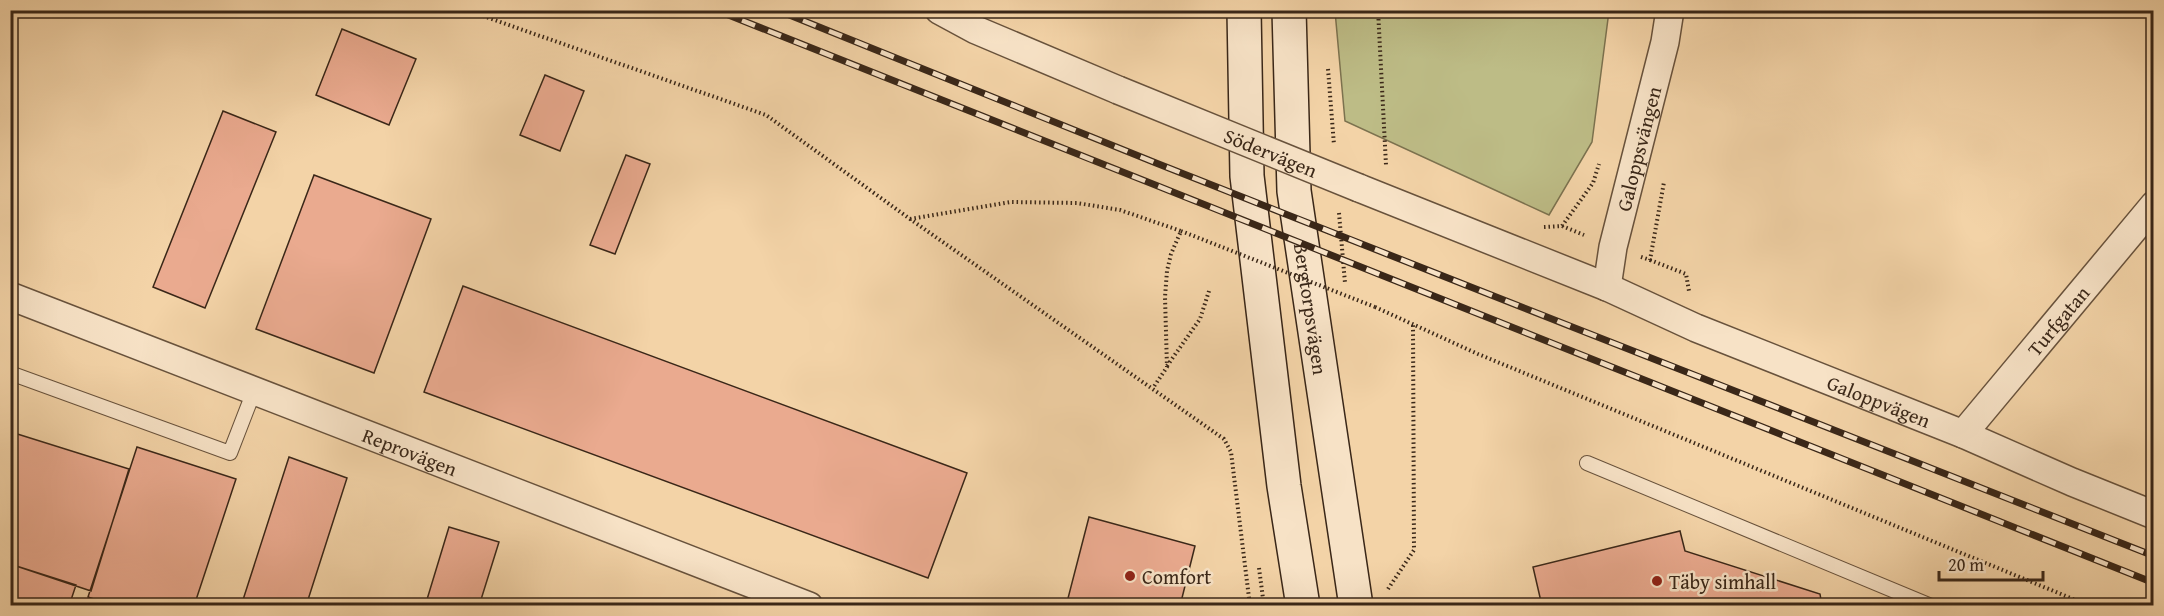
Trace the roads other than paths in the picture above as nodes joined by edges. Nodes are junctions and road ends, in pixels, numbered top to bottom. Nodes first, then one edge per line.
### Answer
1 (939, 10) edge
2 (1244, 10) edge
3 (1289, 10) edge
4 (1670, 10) edge
5 (2154, 205) edge
6 (1607, 287) junction
7 (10, 296) edge
8 (10, 373) edge
9 (254, 391) junction
10 (1963, 434) junction
11 (1587, 464) dead end
12 (2154, 514) edge
13 (809, 606) edge
14 (1303, 606) edge
15 (1356, 606) edge
16 (1931, 606) edge

1 - 6 street, Södervägen, bridge
2 - 14 main road
3 - 15 main road, Bergtorpsvägen
4 - 6 street, Galoppsvängen
5 - 10 street, Turfgatan
6 - 10 street, Galoppvägen
7 - 9 street, Reprovägen
8 - 9 lane
9 - 13 street, Reprovägen
10 - 12 street, Galoppvägen
11 - 16 lane

